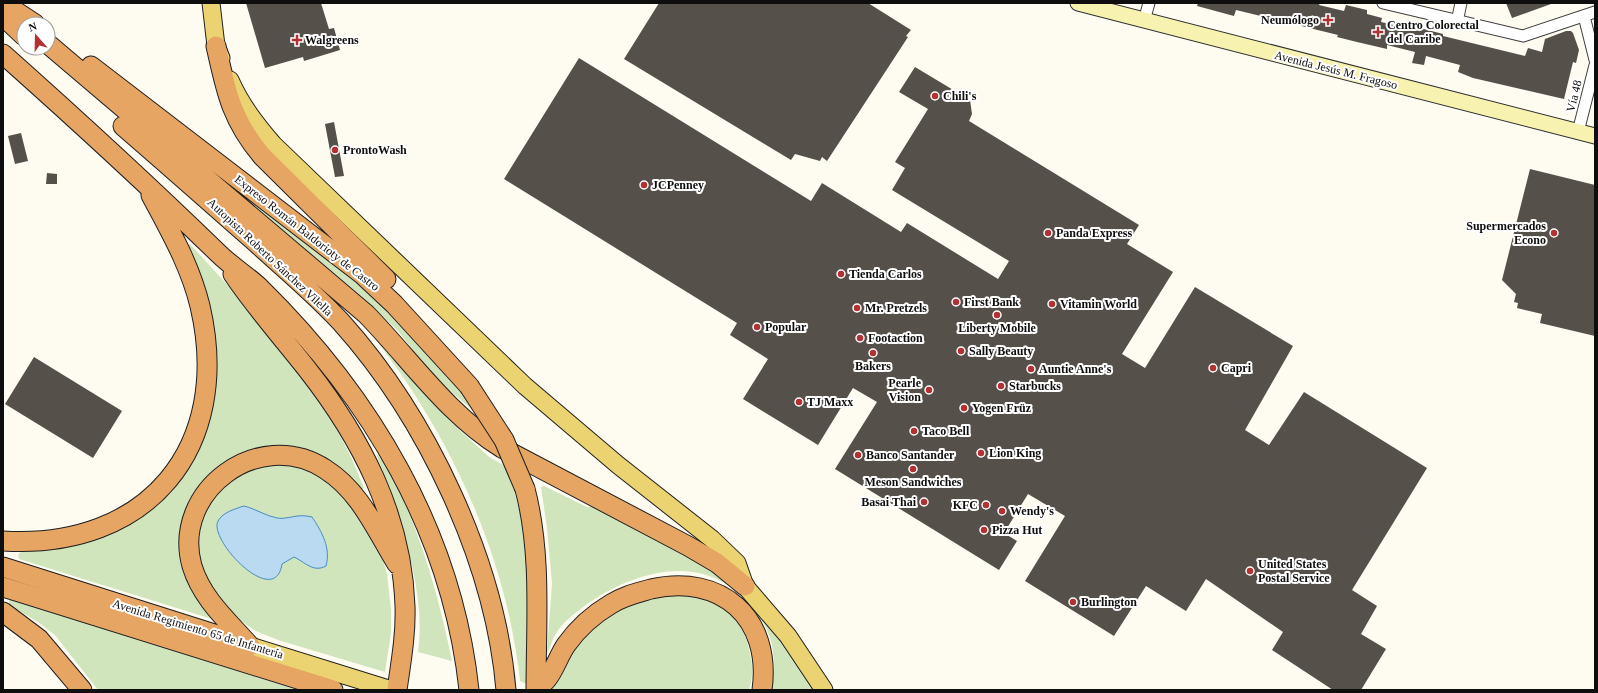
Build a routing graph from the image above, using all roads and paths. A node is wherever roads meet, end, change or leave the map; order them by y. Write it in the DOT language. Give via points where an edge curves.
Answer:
graph roads {
  1 [pos="211,3"];
  2 [pos="1078,3"];
  3 [pos="1149,3"];
  4 [pos="1383,3"];
  5 [pos="1461,3"];
  6 [pos="6,10"];
  7 [pos="1595,12"];
  8 [pos="19,16"];
  9 [pos="1584,16"];
  10 [pos="16,17"];
  11 [pos="1144,21"];
  12 [pos="1457,22"];
  13 [pos="16,24"];
  14 [pos="56,39"];
  15 [pos="216,46"];
  16 [pos="56,51"];
  17 [pos="3,54"];
  18 [pos="45,56"];
  19 [pos="1595,60"];
  20 [pos="1595,65"];
  21 [pos="1578,132"];
  22 [pos="1595,136"];
  23 [pos="142,180"];
  24 [pos="222,257"];
  25 [pos="427,339"];
  26 [pos="3,541"];
  27 [pos="3,567"];
  28 [pos="402,574"];
  29 [pos="745,586"];
  30 [pos="3,587"];
  31 [pos="3,612"];
  32 [pos="250,646"];
  33 [pos="82,690"];
  34 [pos="333,690"];
  35 [pos="392,690"];
  36 [pos="397,690"];
  37 [pos="469,690"];
  38 [pos="506,690"];
  39 [pos="536,690"];
  40 [pos="762,690"];
  41 [pos="824,690"];
  1 -- 15 [label="main road"];
  2 -- 11 [label="street, Avenida Jesús M. Fragoso"];
  3 -- 11 [label="street"];
  4 -- 12 [label="street"];
  5 -- 12 [label="street"];
  6 -- 8 [label="highway"];
  6 -- 10 [label="highway"];
  6 -- 13 [label="highway"];
  7 -- 9 [label="street"];
  9 -- 12 [label="street" via="1523,36"];
  9 -- 19 [label="street"];
  11 -- 21 [label="street, Avenida Jesús M. Fragoso"];
  14 -- 25 [label="highway, Expreso Román Baldorioty de Castro" via="351,265 394,304"];
  15 -- 25 [label="highway" via="226,93 245,134 262,156 404,298"];
  15 -- 29 [label="main road" via="237,96 254,122 286,158 525,386 618,465 712,539 737,563"];
  16 -- 29 [label="highway" via="366,314 448,406 485,438 718,563"];
  17 -- 23 [label="highway"];
  18 -- 38 [label="highway, Autopista Roberto Sánchez Vilella" via="306,287 341,323 376,365 417,426 457,506 486,587"];
  20 -- 21 [label="street, Vía 48"];
  21 -- 22 [label="street, Avenida Jesús M. Fragoso"];
  23 -- 24 [label="highway"];
  23 -- 26 [label="highway" via="186,262 200,307 207,373 205,396 192,441 184,459 171,477 143,505 123,518 83,534 28,542"];
  24 -- 28 [label="highway" via="249,298 330,400 374,473 396,538"];
  24 -- 37 [label="highway" via="258,287 322,356 356,399 385,442 407,482 436,551 455,611"];
  25 -- 39 [label="highway, Expreso Román Baldorioty de Castro, bridge" via="469,386 504,440 524,489 532,525 537,576"];
  27 -- 32 [label="highway, Avenida Regimiento 65 de Infantería"];
  28 -- 32 [label="highway" via="376,526 352,492 326,469 312,461 280,455 246,461 216,481 203,497 194,514 189,532 189,547 198,584 208,600"];
  28 -- 36 [label="highway" via="405,606"];
  29 -- 41 [label="main road" via="784,631"];
  30 -- 34 [label="highway, Avenida Regimiento 65 de Infantería"];
  31 -- 33 [label="highway" via="39,639"];
  32 -- 35 [label="main road, Avenida Regimiento 65 de Infantería"];
  39 -- 40 [label="highway" via="547,679 567,644 596,614 612,603 634,594 676,585 696,586 726,598 740,609 752,624 762,649"];
}
